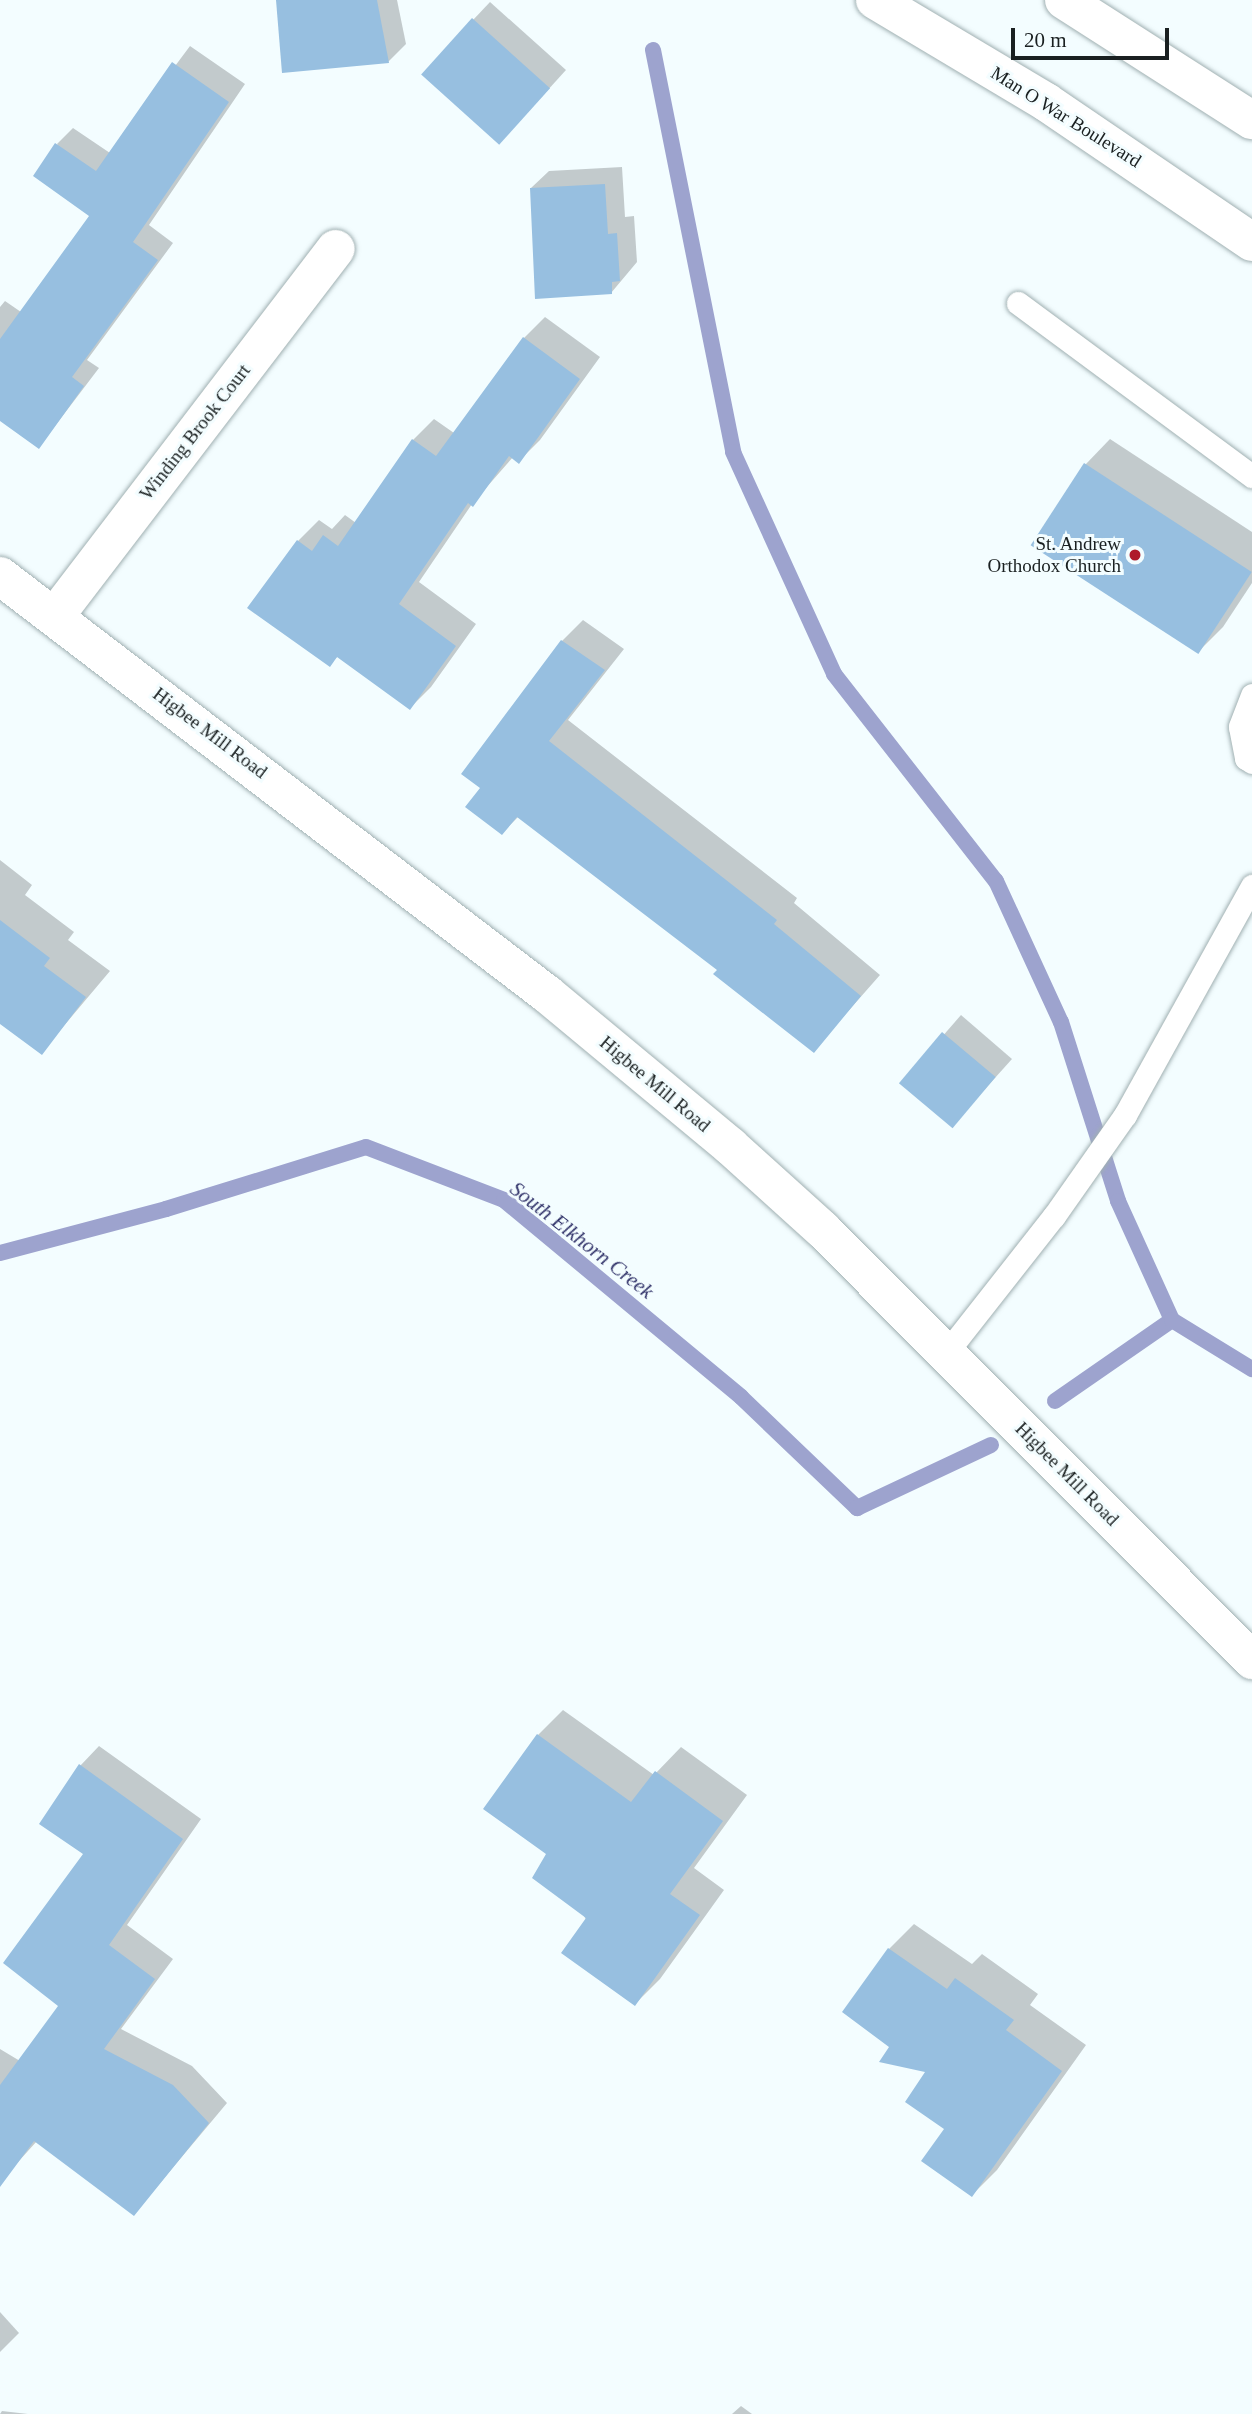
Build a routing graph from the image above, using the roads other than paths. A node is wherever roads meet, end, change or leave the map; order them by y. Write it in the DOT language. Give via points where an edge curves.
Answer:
graph roads {
  1 [pos="875,0"];
  2 [pos="1064,0"];
  3 [pos="1252,120"];
  4 [pos="1252,242"];
  5 [pos="337,249"];
  6 [pos="1018,303"];
  7 [pos="1252,476"];
  8 [pos="0,576"];
  9 [pos="55,616"];
  10 [pos="1252,695"];
  11 [pos="1252,762"];
  12 [pos="1252,886"];
  13 [pos="946,1353"];
  14 [pos="1252,1660"];
  1 -- 4 [label="street, Man O War Boulevard" via="1045,102"];
  2 -- 3 [label="street"];
  5 -- 9 [label="street, Winding Brook Court"];
  6 -- 7 [label="lane"];
  8 -- 9 [label="street, Higbee Mill Road"];
  9 -- 13 [label="street, Higbee Mill Road" via="547,994 822,1229"];
  10 -- 11 [label="lane" via="1240,727"];
  12 -- 13 [label="lane" via="1125,1115 1054,1216"];
  13 -- 14 [label="street, Higbee Mill Road"];
}
